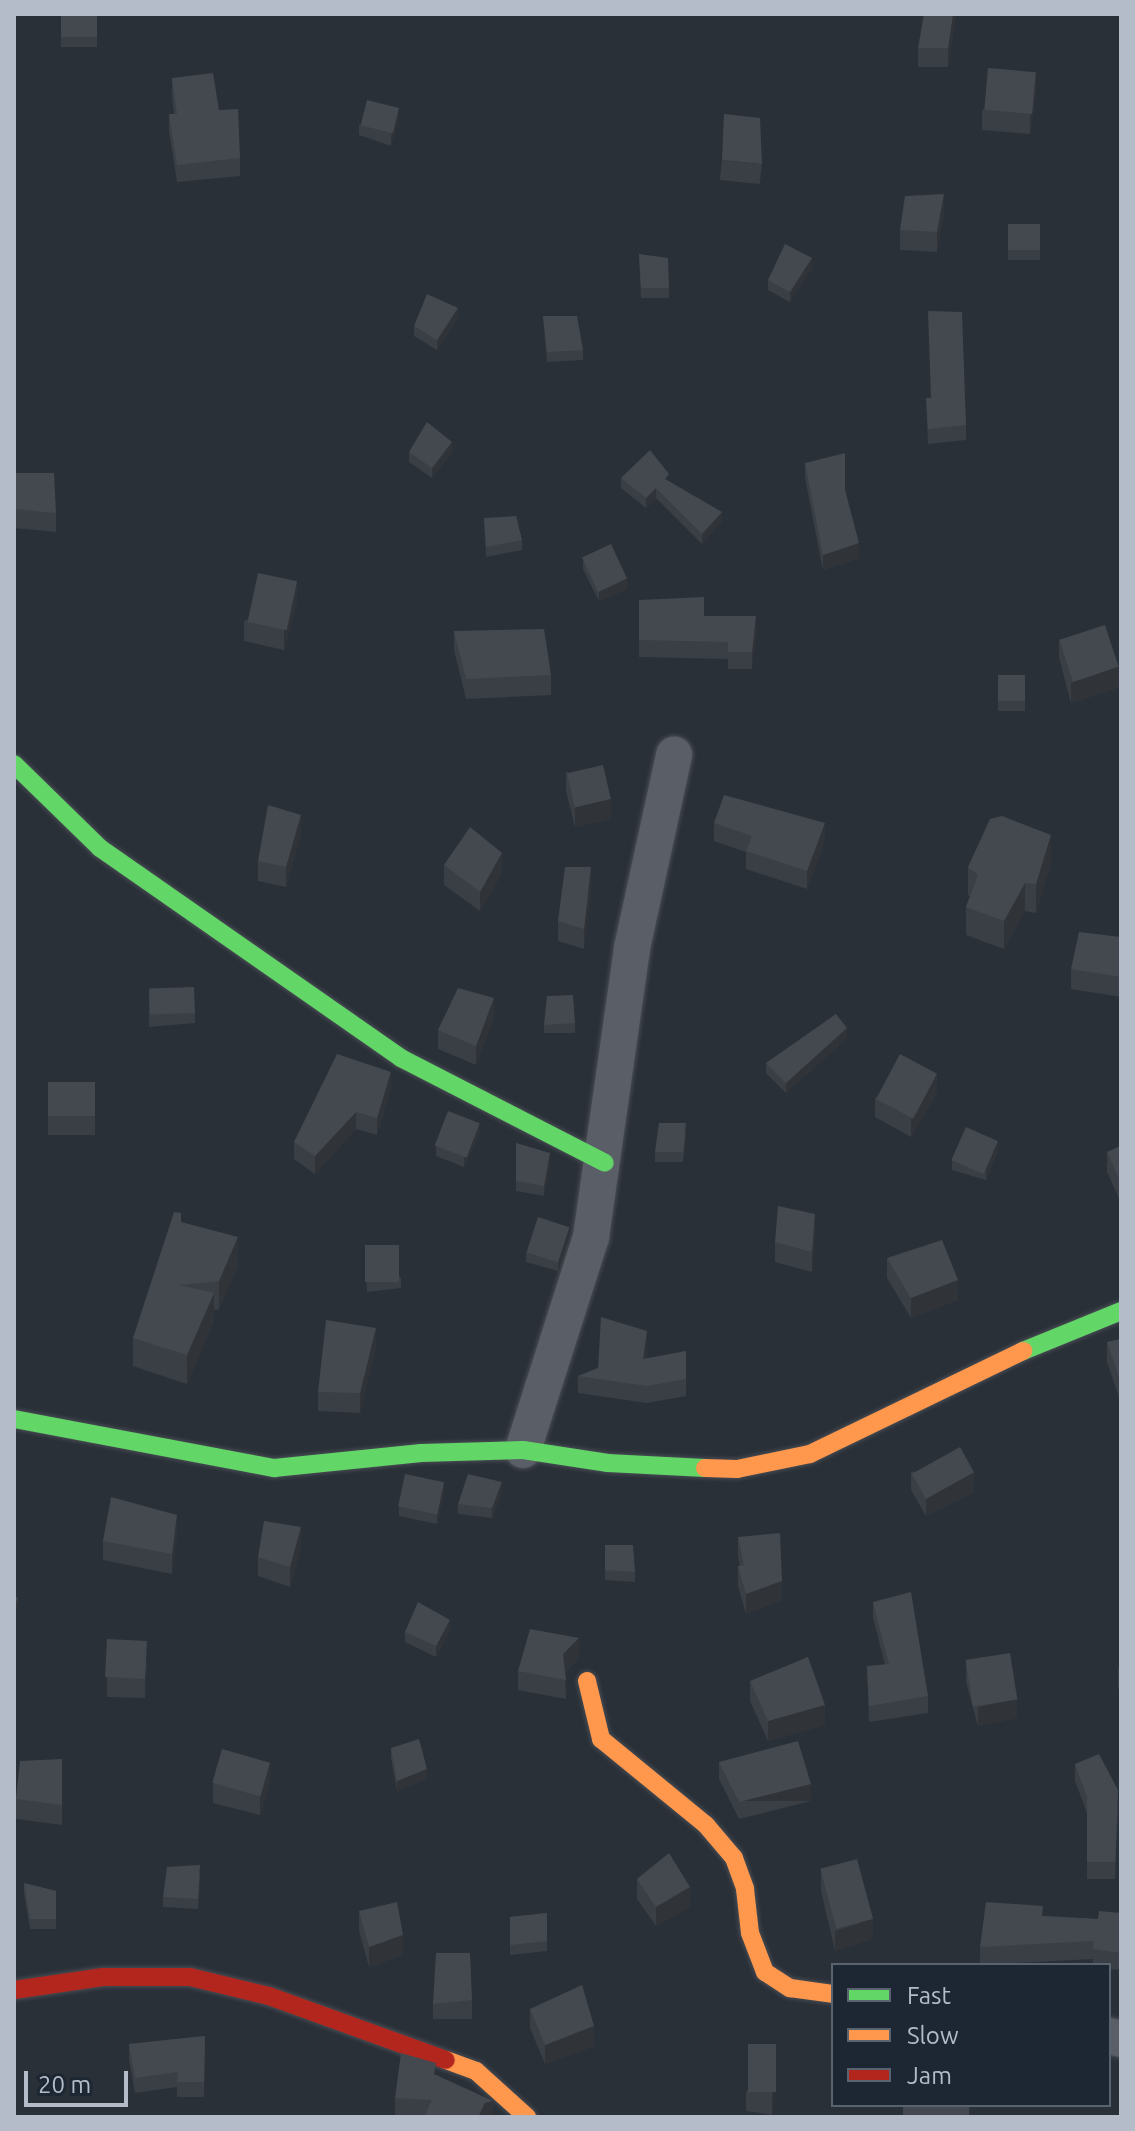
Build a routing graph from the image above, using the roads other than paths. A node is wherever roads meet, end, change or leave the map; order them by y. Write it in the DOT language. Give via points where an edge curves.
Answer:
graph roads {
  1 [pos="674,755"];
  2 [pos="14,764"];
  3 [pos="605,1163"];
  4 [pos="1121,1311"];
  5 [pos="14,1419"];
  6 [pos="523,1450"];
  7 [pos="587,1681"];
  8 [pos="14,1990"];
  9 [pos="831,1994"];
  10 [pos="527,2117"];
  1 -- 3 [label="street" via="632,948"];
  2 -- 3 [label="street" via="100,848 401,1058"];
  3 -- 6 [label="street" via="591,1237"];
  4 -- 6 [label="street" via="1060,1333 810,1454 737,1469 608,1463"];
  5 -- 6 [label="street" via="274,1468 421,1453"];
  7 -- 9 [label="street" via="601,1739 706,1825 734,1858 745,1889 750,1933 765,1972 790,1988"];
  8 -- 10 [label="street" via="103,1977 190,1977 269,1996 476,2071"];
}
